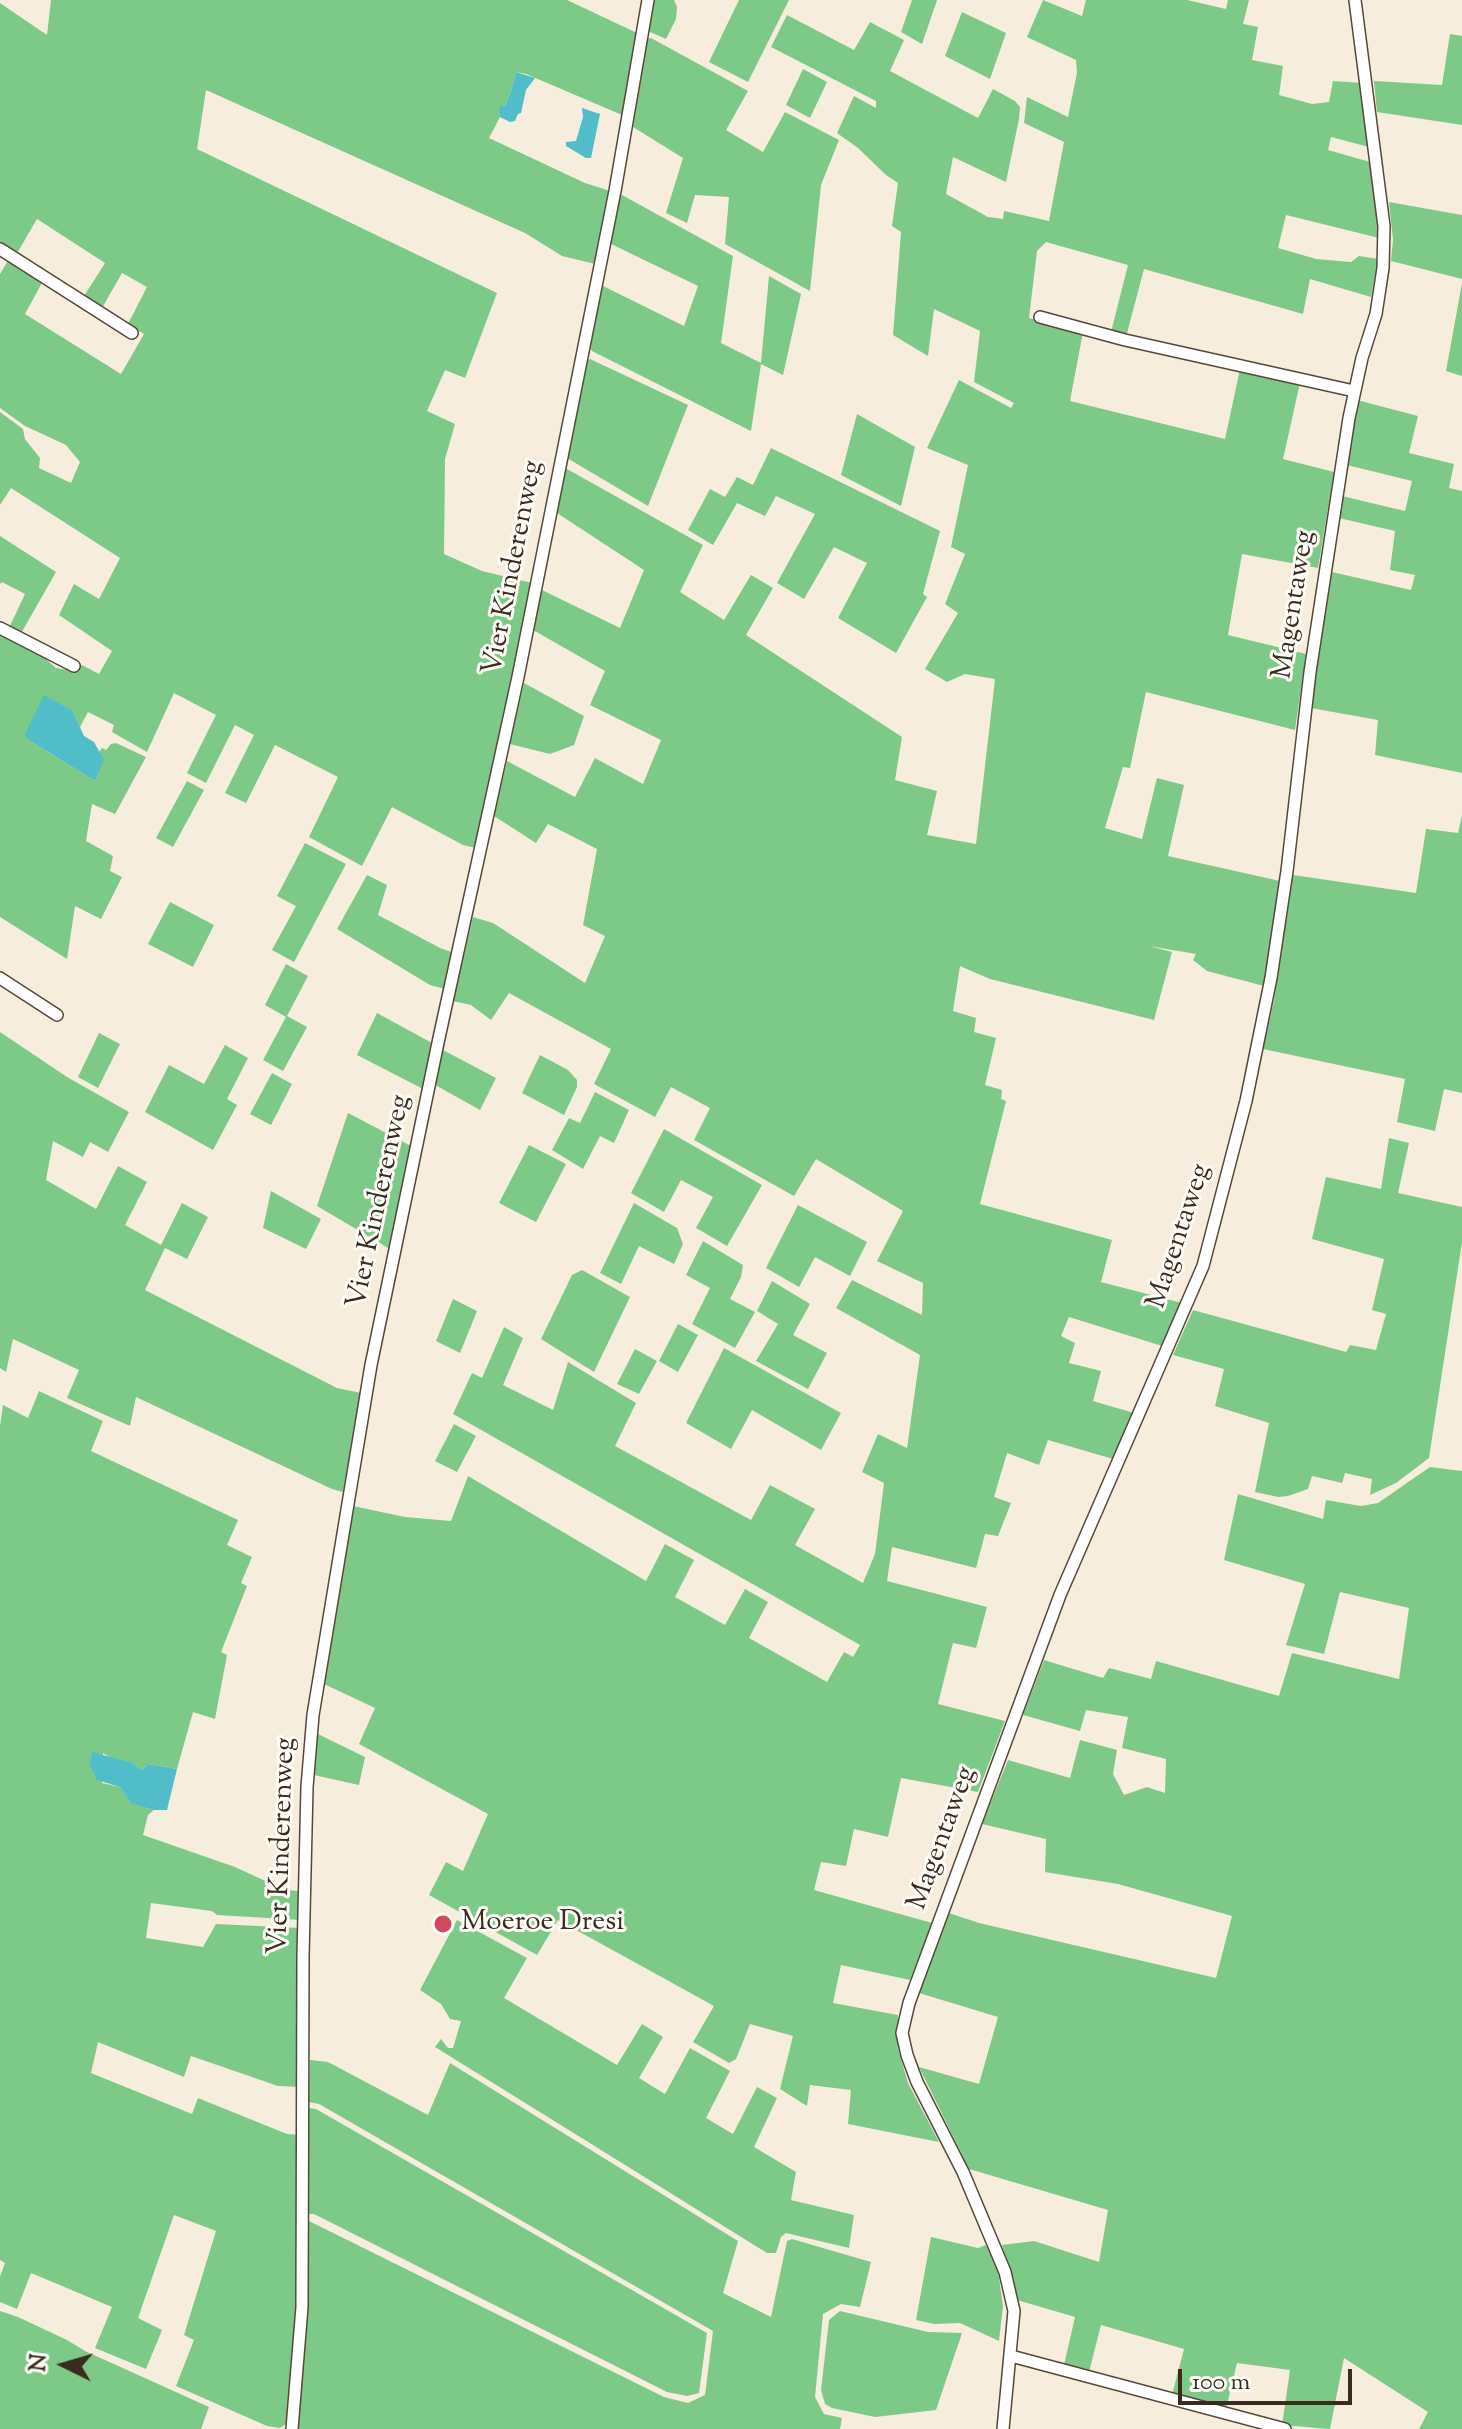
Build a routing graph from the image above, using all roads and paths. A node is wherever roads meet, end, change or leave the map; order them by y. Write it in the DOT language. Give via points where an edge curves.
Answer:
graph roads {
  1 [pos="648,0"];
  2 [pos="1355,0"];
  3 [pos="0,249"];
  4 [pos="1040,317"];
  5 [pos="132,333"];
  6 [pos="1354,391"];
  7 [pos="0,628"];
  8 [pos="74,666"];
  9 [pos="0,978"];
  10 [pos="57,1015"];
  11 [pos="1011,2356"];
  12 [pos="292,2429"];
  13 [pos="1003,2429"];
  14 [pos="1285,2429"];
  1 -- 12 [label="street, Vier Kinderenweg" via="518,677 371,1365 313,1715 303,1956 302,2307"];
  2 -- 6 [label="street, Magentaweg" via="1384,241 1376,314"];
  3 -- 5 [label="street"];
  4 -- 6 [label="street"];
  6 -- 11 [label="street, Magentaweg" via="1312,658 1271,978 1217,1216 1186,1309 1060,1595 902,2033 907,2055 1005,2272 1014,2311"];
  7 -- 8 [label="street"];
  9 -- 10 [label="street"];
  11 -- 13 [label="street, Magentaweg"];
  11 -- 14 [label="street"];
}
